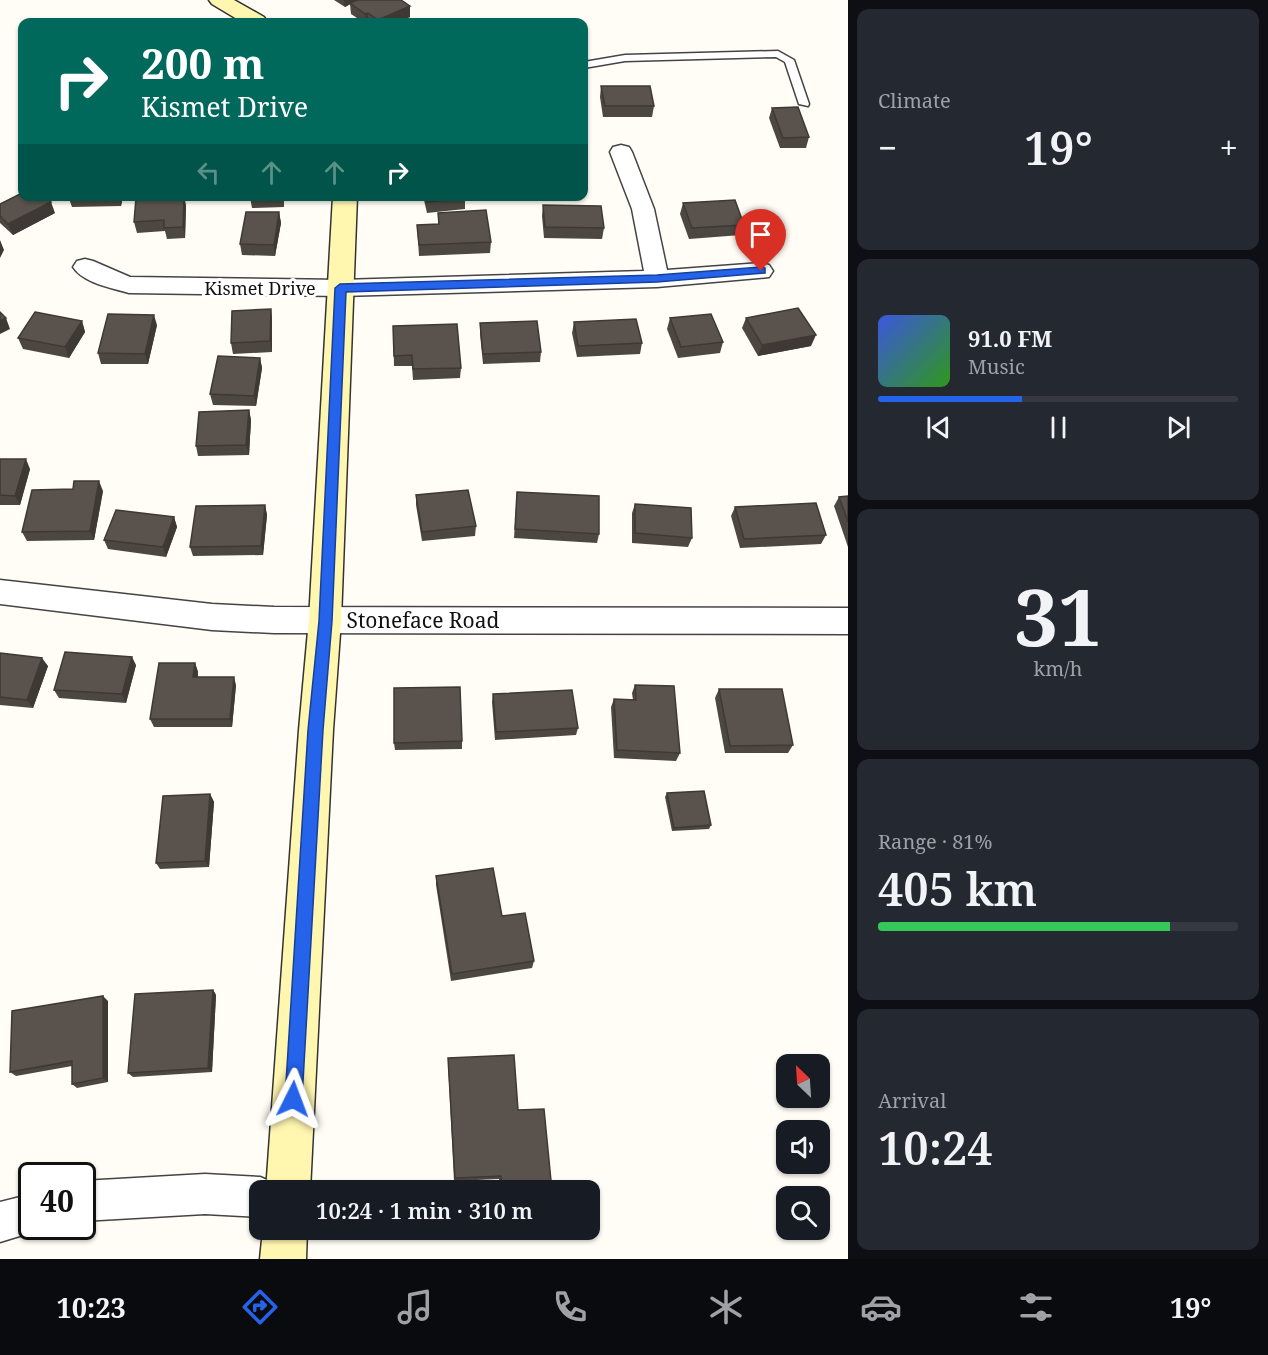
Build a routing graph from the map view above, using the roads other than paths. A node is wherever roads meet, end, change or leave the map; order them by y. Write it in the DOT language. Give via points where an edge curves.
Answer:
graph roads {
  1 [pos="219,0"];
  2 [pos="249,18"];
  3 [pos="588,64"];
  4 [pos="804,104"];
  5 [pos="621,152"];
  6 [pos="345,201"];
  7 [pos="86,267"];
  8 [pos="761,271"];
  9 [pos="657,279"];
  10 [pos="340,288"];
  11 [pos="0,592"];
  12 [pos="325,621"];
  13 [pos="848,621"];
  14 [pos="289,1180"];
  15 [pos="249,1196"];
  16 [pos="96,1200"];
  17 [pos="18,1218"];
  18 [pos="0,1222"];
  19 [pos="284,1240"];
  20 [pos="283,1259"];
  1 -- 2 [label="street"];
  3 -- 4 [label="lane" via="625,58 778,54 789,60"];
  5 -- 9 [label="street" via="643,208"];
  6 -- 10 [label="street"];
  7 -- 10 [label="street, Kismet Drive" via="129,285"];
  8 -- 9 [label="street, Kismet Drive"];
  9 -- 10 [label="street, Kismet Drive"];
  10 -- 12 [label="street"];
  11 -- 12 [label="street, Stoneface Road" via="213,617"];
  12 -- 13 [label="street, Stoneface Road"];
  12 -- 14 [label="street"];
  15 -- 16 [label="street" via="205,1194"];
  17 -- 18 [label="street"];
  19 -- 20 [label="street"];
}
